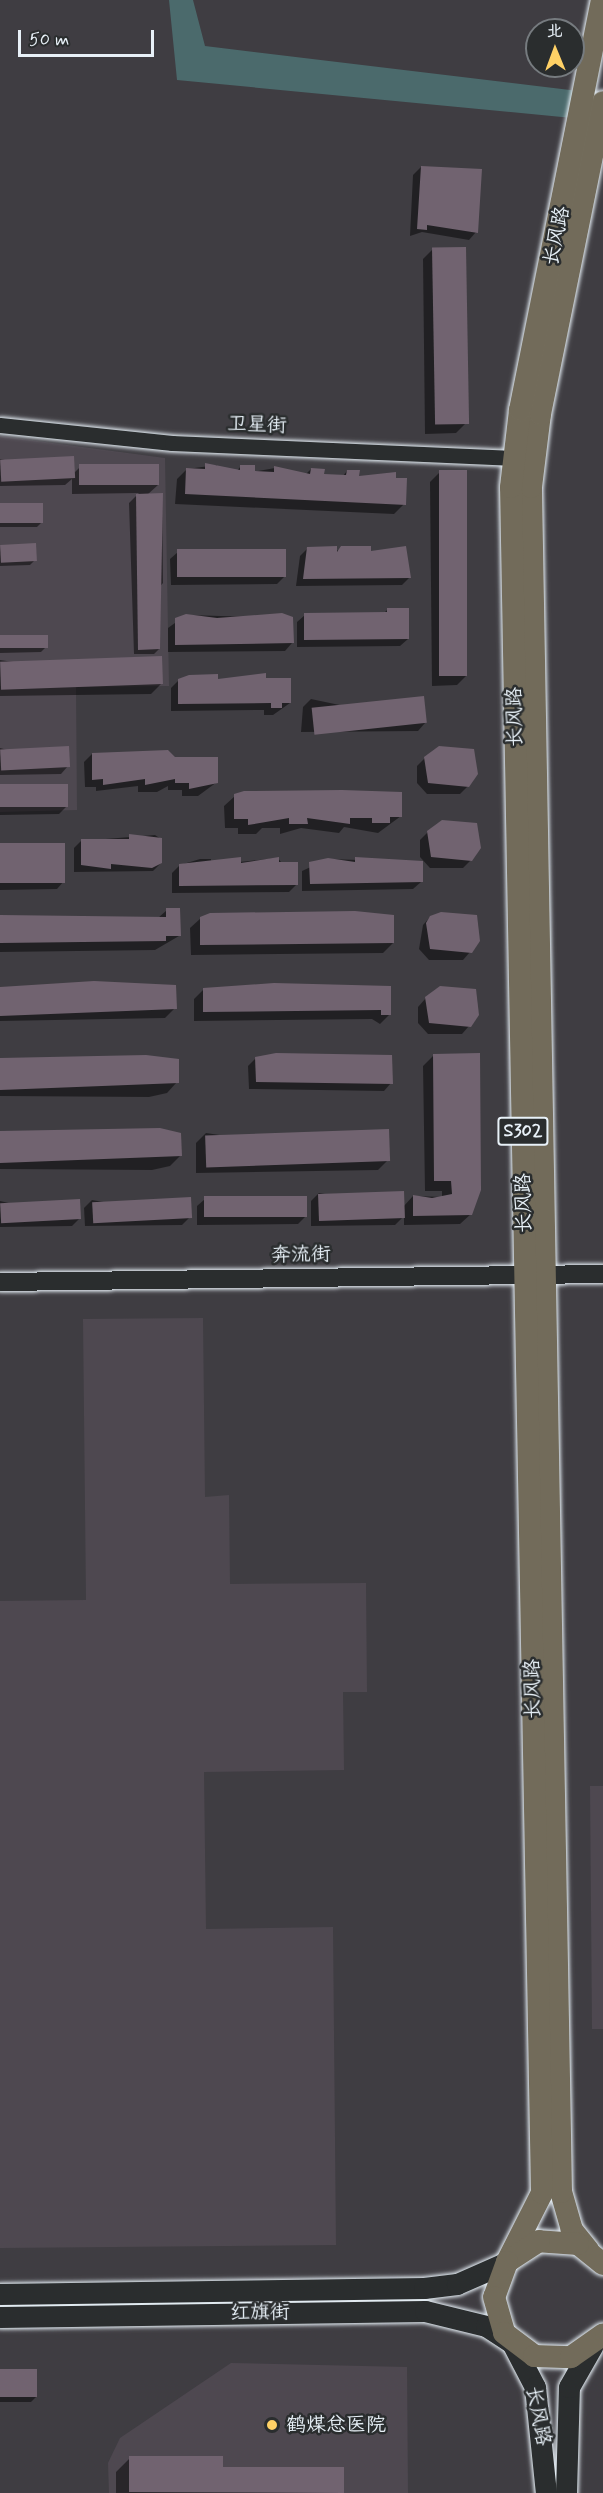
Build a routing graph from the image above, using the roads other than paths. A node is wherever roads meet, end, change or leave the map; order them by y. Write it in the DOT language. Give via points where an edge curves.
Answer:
graph roads {
  1 [pos="602,0"];
  2 [pos="603,102"];
  3 [pos="0,424"];
  4 [pos="513,458"];
  5 [pos="535,1274"];
  6 [pos="603,1274"];
  7 [pos="0,1282"];
  8 [pos="598,2258"];
  9 [pos="507,2262"];
  10 [pos="0,2294"];
  11 [pos="0,2317"];
  12 [pos="600,2339"];
  13 [pos="513,2343"];
  14 [pos="546,2493"];
  15 [pos="566,2493"];
  1 -- 4 [label="main road, 长风路 / S302"];
  2 -- 5 [label="main road, 长风路 / S302" via="540,414 531,487"];
  3 -- 4 [label="street, 卫星街" via="172,443"];
  4 -- 5 [label="main road, 长风路 / S302"];
  5 -- 6 [label="street, 奔流街"];
  5 -- 7 [label="street, 奔流街"];
  5 -- 8 [label="main road, 长风路 / S302" via="561,2192 572,2230"];
  5 -- 9 [label="main road, 长风路 / S302" via="542,2193"];
  8 -- 9 [label="main road" via="552,2239 527,2246"];
  9 -- 10 [label="main road, 红旗街" via="458,2284 424,2288"];
  9 -- 13 [label="main road, 长风路" via="496,2285 495,2310"];
  11 -- 13 [label="main road, 红旗街" via="425,2311 486,2326"];
  12 -- 13 [label="main road" via="571,2357 546,2359"];
  12 -- 15 [label="main road, 长风路" via="569,2387"];
  13 -- 14 [label="main road, 长风路" via="538,2399"];
}
